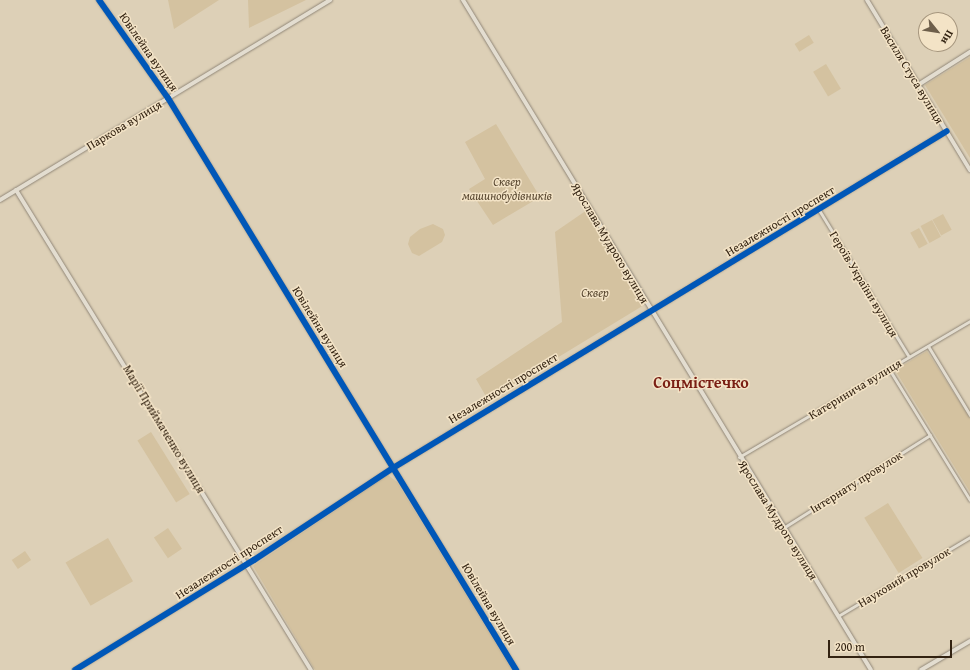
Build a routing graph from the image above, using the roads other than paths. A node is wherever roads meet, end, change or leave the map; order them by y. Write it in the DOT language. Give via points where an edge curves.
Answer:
graph roads {
  1 [pos="99,0"];
  2 [pos="330,0"];
  3 [pos="463,0"];
  4 [pos="867,0"];
  5 [pos="970,52"];
  6 [pos="918,85"];
  7 [pos="168,98"];
  8 [pos="947,131"];
  9 [pos="970,170"];
  10 [pos="16,190"];
  11 [pos="0,200"];
  12 [pos="819,210"];
  13 [pos="651,311"];
  14 [pos="970,321"];
  15 [pos="928,346"];
  16 [pos="909,357"];
  17 [pos="889,369"];
  18 [pos="970,414"];
  19 [pos="930,435"];
  20 [pos="739,457"];
  21 [pos="393,468"];
  22 [pos="970,500"];
  23 [pos="783,528"];
  24 [pos="970,537"];
  25 [pos="246,564"];
  26 [pos="838,616"];
  27 [pos="970,641"];
  28 [pos="75,670"];
  29 [pos="311,670"];
  30 [pos="516,670"];
  31 [pos="870,670"];
  32 [pos="921,670"];
  1 -- 7 [label="street, Ювілейна вулиця"];
  2 -- 7 [label="street, Паркова вулиця"];
  3 -- 13 [label="street, Ярослава Мудрого вулиця"];
  4 -- 6 [label="street, Василя Стуса вулиця"];
  5 -- 6 [label="street"];
  6 -- 8 [label="street, Василя Стуса вулиця"];
  7 -- 10 [label="street, Паркова вулиця"];
  7 -- 21 [label="street, Ювілейна вулиця"];
  8 -- 9 [label="street, Василя Стуса вулиця"];
  8 -- 12 [label="street, Незалежності проспект"];
  10 -- 11 [label="street, Паркова вулиця"];
  10 -- 25 [label="street, Марії Приймаченко вулиця"];
  12 -- 13 [label="street, Незалежності проспект"];
  12 -- 16 [label="street, Героїв України вулиця"];
  13 -- 20 [label="street, Ярослава Мудрого вулиця"];
  13 -- 21 [label="street, Незалежності проспект"];
  14 -- 15 [label="street, Катеринича вулиця"];
  15 -- 16 [label="street, Катеринича вулиця"];
  15 -- 18 [label="street"];
  16 -- 17 [label="street, Катеринича вулиця"];
  17 -- 19 [label="street"];
  17 -- 20 [label="street, Катеринича вулиця"];
  19 -- 22 [label="street"];
  19 -- 23 [label="street, Інтернату провулок"];
  20 -- 23 [label="street, Ярослава Мудрого вулиця"];
  21 -- 25 [label="street, Незалежності проспект"];
  21 -- 30 [label="street, Ювілейна вулиця"];
  23 -- 26 [label="street, Ярослава Мудрого вулиця"];
  24 -- 26 [label="street, Науковий провулок"];
  25 -- 28 [label="street, Незалежності проспект"];
  25 -- 29 [label="street, Марії Приймаченко вулиця"];
  26 -- 31 [label="street, Ярослава Мудрого вулиця"];
  27 -- 32 [label="street"];
}
